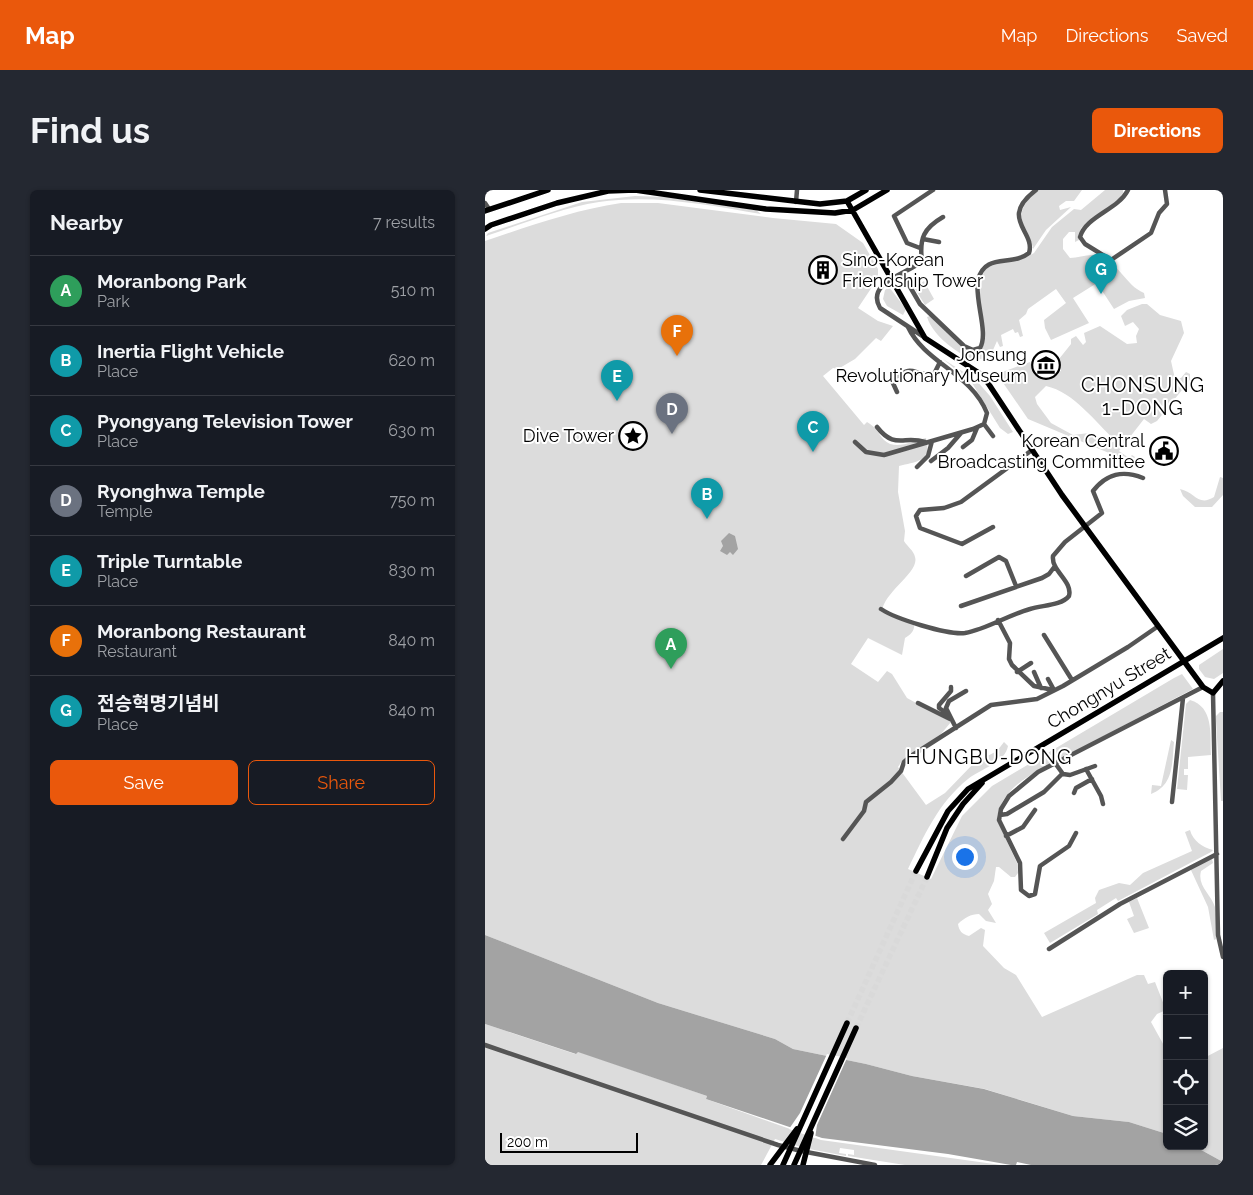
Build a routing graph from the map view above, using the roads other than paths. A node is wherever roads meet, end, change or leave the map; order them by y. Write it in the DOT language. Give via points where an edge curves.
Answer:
graph roads {
  1 [pos="548,190"];
  2 [pos="700,190"];
  3 [pos="797,190"];
  4 [pos="866,190"];
  5 [pos="887,190"];
  6 [pos="933,190"];
  7 [pos="1036,190"];
  8 [pos="1128,190"];
  9 [pos="1165,190"];
  10 [pos="847,201"];
  11 [pos="796,202"];
  12 [pos="485,203"];
  13 [pos="486,210"];
  14 [pos="853,210"];
  15 [pos="943,216"];
  16 [pos="487,226"];
  17 [pos="923,239"];
  18 [pos="939,242"];
  19 [pos="919,248"];
  20 [pos="902,273"];
  21 [pos="892,279"];
  22 [pos="908,328"];
  23 [pos="925,338"];
  24 [pos="940,362"];
  25 [pos="897,392"];
  26 [pos="984,424"];
  27 [pos="877,427"];
  28 [pos="977,428"];
  29 [pos="962,432"];
  30 [pos="993,436"];
  31 [pos="932,441"];
  32 [pos="855,442"];
  33 [pos="926,442"];
  34 [pos="963,447"];
  35 [pos="1032,450"];
  36 [pos="931,461"];
  37 [pos="917,467"];
  38 [pos="1143,478"];
  39 [pos="1085,527"];
  40 [pos="993,528"];
  41 [pos="1055,566"];
  42 [pos="966,576"];
  43 [pos="1016,586"];
  44 [pos="961,606"];
  45 [pos="881,609"];
  46 [pos="998,620"];
  47 [pos="1157,626"];
  48 [pos="1044,636"];
  49 [pos="1223,638"];
  50 [pos="1183,662"];
  51 [pos="1031,663"];
  52 [pos="1017,672"];
  53 [pos="1034,672"];
  54 [pos="1047,678"];
  55 [pos="1072,680"];
  56 [pos="1223,681"];
  57 [pos="951,687"];
  58 [pos="1203,687"];
  59 [pos="1041,688"];
  60 [pos="1054,690"];
  61 [pos="966,691"];
  62 [pos="1213,694"];
  63 [pos="1183,698"];
  64 [pos="918,703"];
  65 [pos="947,714"];
  66 [pos="951,720"];
  67 [pos="956,728"];
  68 [pos="1055,763"];
  69 [pos="1095,766"];
  70 [pos="1086,769"];
  71 [pos="1062,774"];
  72 [pos="1092,779"];
  73 [pos="985,780"];
  74 [pos="1074,793"];
  75 [pos="1172,802"];
  76 [pos="1103,804"];
  77 [pos="1035,810"];
  78 [pos="1000,815"];
  79 [pos="1076,833"];
  80 [pos="1006,836"];
  81 [pos="843,839"];
  82 [pos="1217,854"];
  83 [pos="915,871"];
  84 [pos="927,877"];
  85 [pos="1049,949"];
  86 [pos="1223,957"];
  87 [pos="847,1023"];
  88 [pos="856,1028"];
  89 [pos="485,1045"];
  90 [pos="807,1112"];
  91 [pos="816,1116"];
  92 [pos="770,1165"];
  93 [pos="783,1165"];
  94 [pos="794,1165"];
  95 [pos="803,1165"];
  96 [pos="875,1165"];
  1 -- 13 [label="main road"];
  2 -- 11 [label="main road"];
  3 -- 11 [label="street"];
  4 -- 10 [label="main road"];
  5 -- 14 [label="main road"];
  6 -- 19 [label="street" via="894,216 907,243"];
  7 -- 20 [label="street" via="1023,203 1020,213 1019,223 1029,242 1029,253 986,265 979,277 980,348 973,350 964,346 919,304"];
  8 -- 9 [label="street" via="1117,204 1087,226 1080,237 1085,244 1111,260 1151,233 1159,213 1167,204"];
  10 -- 11 [label="main road"];
  10 -- 14 [label="main road"];
  12 -- 13 [label="street"];
  14 -- 16 [label="main road" via="798,212 635,190 587,194"];
  14 -- 21 [label="main road"];
  15 -- 17 [label="street" via="927,228"];
  17 -- 18 [label="street"];
  17 -- 19 [label="street"];
  19 -- 20 [label="street" via="922,261"];
  20 -- 21 [label="street"];
  21 -- 22 [label="street" via="880,288 876,301 880,308"];
  21 -- 23 [label="main road"];
  22 -- 23 [label="street"];
  22 -- 24 [label="street" via="915,341"];
  23 -- 35 [label="main road" via="982,375"];
  24 -- 25 [label="street" via="935,374 903,371 893,381"];
  24 -- 26 [label="street" via="978,397 987,413"];
  26 -- 28 [label="street"];
  26 -- 30 [label="street"];
  27 -- 33 [label="street" via="897,442"];
  28 -- 29 [label="street"];
  28 -- 34 [label="street" via="972,440"];
  29 -- 31 [label="street"];
  29 -- 36 [label="street"];
  31 -- 33 [label="street"];
  31 -- 37 [label="street" via="928,456"];
  32 -- 33 [label="street" via="866,452 884,455"];
  35 -- 39 [label="main road"];
  35 -- 40 [label="street" via="961,502 944,508 920,510 916,516 920,528 958,544 966,544"];
  38 -- 39 [label="street" via="1124,472 1095,488 1093,495 1102,513"];
  39 -- 41 [label="street" via="1053,556"];
  39 -- 47 [label="main road"];
  41 -- 43 [label="street" via="1049,574"];
  41 -- 46 [label="street" via="1069,589 1066,600"];
  42 -- 43 [label="street" via="999,557 1006,561"];
  43 -- 44 [label="street"];
  45 -- 46 [label="street" via="914,623 962,633"];
  46 -- 52 [label="street" via="1009,643 1009,659"];
  47 -- 50 [label="main road"];
  47 -- 55 [label="street" via="1128,648"];
  48 -- 55 [label="street"];
  49 -- 50 [label="main road, Chongnyu Street"];
  50 -- 58 [label="main road"];
  50 -- 73 [label="main road, Chongnyu Street"];
  51 -- 52 [label="street"];
  52 -- 59 [label="street"];
  53 -- 59 [label="street"];
  54 -- 60 [label="street"];
  55 -- 60 [label="street"];
  56 -- 62 [label="main road"];
  57 -- 65 [label="street" via="939,705"];
  58 -- 62 [label="main road"];
  58 -- 63 [label="street"];
  59 -- 60 [label="street"];
  60 -- 67 [label="street" via="1037,699 991,705"];
  61 -- 65 [label="street" via="949,701"];
  62 -- 82 [label="street"];
  63 -- 68 [label="street"];
  63 -- 75 [label="street"];
  64 -- 66 [label="street"];
  65 -- 66 [label="street"];
  66 -- 67 [label="street"];
  67 -- 81 [label="street" via="904,762 891,782 866,802 864,811"];
  68 -- 71 [label="street"];
  68 -- 78 [label="street" via="1018,787 1004,802"];
  69 -- 70 [label="street"];
  70 -- 71 [label="street" via="1070,775"];
  70 -- 72 [label="street"];
  71 -- 78 [label="street" via="1044,792"];
  72 -- 74 [label="street" via="1076,788"];
  72 -- 76 [label="street"];
  73 -- 83 [label="main road, Chongnyu Street" via="968,789 957,800"];
  73 -- 84 [label="main road, Chongnyu Street" via="955,814"];
  77 -- 80 [label="street" via="1023,827"];
  78 -- 80 [label="street"];
  79 -- 80 [label="street" via="1069,846 1040,866 1036,892 1029,896 1021,890 1020,863"];
  82 -- 85 [label="street" via="1119,904"];
  82 -- 86 [label="street" via="1218,935"];
  87 -- 90 [label="main road"];
  88 -- 91 [label="main road"];
  89 -- 96 [label="street" via="778,1145"];
  90 -- 92 [label="main road"];
  90 -- 93 [label="main road"];
  91 -- 94 [label="main road"];
  91 -- 95 [label="main road"];
}
